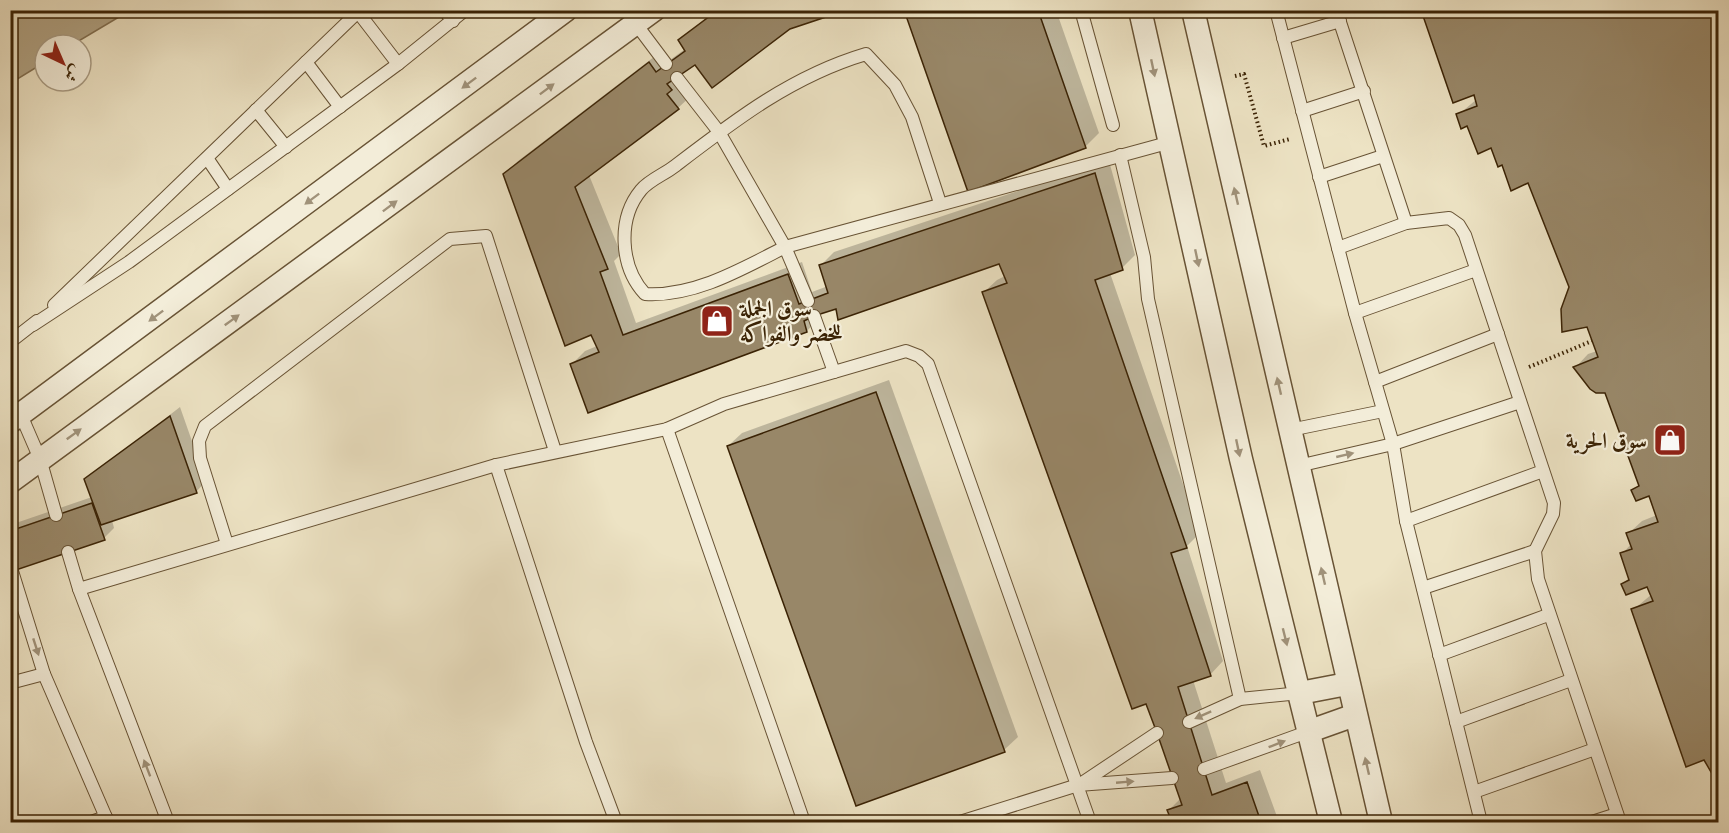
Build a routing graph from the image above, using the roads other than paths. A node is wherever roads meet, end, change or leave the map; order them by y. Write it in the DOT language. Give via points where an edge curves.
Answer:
graph roads {
  1 [pos="444,10"];
  2 [pos="465,10"];
  3 [pos="566,10"];
  4 [pos="654,10"];
  5 [pos="1081,10"];
  6 [pos="1140,10"];
  7 [pos="1193,10"];
  8 [pos="1276,10"];
  9 [pos="359,11"];
  10 [pos="1338,16"];
  11 [pos="453,21"];
  12 [pos="636,24"];
  13 [pos="1283,38"];
  14 [pos="306,62"];
  15 [pos="398,64"];
  16 [pos="666,64"];
  17 [pos="677,78"];
  18 [pos="1364,91"];
  19 [pos="340,107"];
  20 [pos="256,110"];
  21 [pos="1302,111"];
  22 [pos="1113,125"];
  23 [pos="719,132"];
  24 [pos="1171,142"];
  25 [pos="286,147"];
  26 [pos="1120,155"];
  27 [pos="1383,156"];
  28 [pos="207,158"];
  29 [pos="1319,177"];
  30 [pos="228,189"];
  31 [pos="940,203"];
  32 [pos="1406,223"];
  33 [pos="785,248"];
  34 [pos="1338,248"];
  35 [pos="1476,270"];
  36 [pos="808,301"];
  37 [pos="1355,313"];
  38 [pos="814,316"];
  39 [pos="33,325"];
  40 [pos="1498,334"];
  41 [pos="10,342"];
  42 [pos="834,372"];
  43 [pos="1375,382"];
  44 [pos="1520,402"];
  45 [pos="1383,411"];
  46 [pos="13,420"];
  47 [pos="667,429"];
  48 [pos="1290,430"];
  49 [pos="1393,444"];
  50 [pos="555,451"];
  51 [pos="40,459"];
  52 [pos="496,465"];
  53 [pos="1298,466"];
  54 [pos="1543,471"];
  55 [pos="10,482"];
  56 [pos="57,515"];
  57 [pos="1406,521"];
  58 [pos="228,544"];
  59 [pos="1535,551"];
  60 [pos="68,552"];
  61 [pos="12,571"];
  62 [pos="1423,588"];
  63 [pos="79,589"];
  64 [pos="1548,615"];
  65 [pos="1439,655"];
  66 [pos="44,674"];
  67 [pos="1571,680"];
  68 [pos="10,683"];
  69 [pos="1347,684"];
  70 [pos="1300,693"];
  71 [pos="1240,699"];
  72 [pos="1355,715"];
  73 [pos="1189,722"];
  74 [pos="1456,722"];
  75 [pos="1310,731"];
  76 [pos="1157,734"];
  77 [pos="1595,749"];
  78 [pos="1204,769"];
  79 [pos="1172,778"];
  80 [pos="1078,786"];
  81 [pos="1474,792"];
  82 [pos="1618,818"];
  83 [pos="107,820"];
  84 [pos="91,822"];
  85 [pos="168,822"];
  86 [pos="616,822"];
  87 [pos="804,822"];
  88 [pos="960,822"];
  89 [pos="1090,822"];
  90 [pos="1331,822"];
  91 [pos="1381,822"];
  92 [pos="1481,822"];
  93 [pos="1592,822"];
  1 -- 11 [label="lane"];
  2 -- 11 [label="lane"];
  3 -- 46 [label="street, one-way"];
  4 -- 12 [label="street"];
  5 -- 22 [label="lane"];
  6 -- 24 [label="street, one-way"];
  48 -- 7 [label="street, one-way"];
  8 -- 13 [label="lane"];
  9 -- 14 [label="lane"];
  9 -- 15 [label="lane"];
  10 -- 13 [label="lane"];
  10 -- 18 [label="lane"];
  11 -- 15 [label="lane"];
  12 -- 16 [label="lane"];
  51 -- 12 [label="street, one-way"];
  13 -- 21 [label="lane"];
  14 -- 19 [label="lane"];
  14 -- 20 [label="lane"];
  15 -- 19 [label="lane"];
  17 -- 23 [label="lane"];
  18 -- 21 [label="lane"];
  18 -- 27 [label="lane"];
  19 -- 25 [label="lane"];
  20 -- 25 [label="lane"];
  20 -- 28 [label="lane"];
  21 -- 29 [label="lane"];
  23 -- 31 [label="lane" via="779,91 838,62 866,54 895,86 912,117"];
  23 -- 33 [label="lane"];
  23 -- 33 [label="lane" via="642,189 626,219 627,263 634,282 645,294 668,296 733,274"];
  24 -- 26 [label="lane"];
  24 -- 70 [label="street, one-way" via="1240,459"];
  25 -- 30 [label="lane"];
  26 -- 31 [label="lane"];
  26 -- 71 [label="lane" via="1144,257 1148,299"];
  27 -- 29 [label="lane"];
  27 -- 32 [label="lane"];
  28 -- 30 [label="lane"];
  28 -- 39 [label="lane"];
  29 -- 34 [label="lane"];
  30 -- 39 [label="lane" via="129,262"];
  31 -- 33 [label="lane"];
  32 -- 34 [label="lane"];
  32 -- 35 [label="lane" via="1449,218 1454,221 1465,235"];
  33 -- 36 [label="lane"];
  34 -- 37 [label="lane"];
  35 -- 37 [label="lane"];
  35 -- 40 [label="lane"];
  37 -- 43 [label="lane"];
  38 -- 42 [label="lane"];
  39 -- 41 [label="lane"];
  40 -- 43 [label="lane"];
  40 -- 44 [label="lane"];
  42 -- 47 [label="lane" via="724,404"];
  42 -- 80 [label="lane" via="906,351 928,364"];
  43 -- 45 [label="lane"];
  44 -- 49 [label="lane"];
  44 -- 54 [label="lane"];
  45 -- 48 [label="lane"];
  45 -- 49 [label="lane"];
  46 -- 51 [label="lane"];
  47 -- 50 [label="lane"];
  47 -- 87 [label="lane"];
  48 -- 53 [label="street"];
  53 -- 49 [label="lane, one-way"];
  49 -- 57 [label="lane"];
  50 -- 52 [label="lane"];
  50 -- 58 [label="lane" via="486,236 450,239 205,426 198,441 200,458"];
  51 -- 55 [label="street"];
  51 -- 56 [label="lane"];
  52 -- 58 [label="lane"];
  52 -- 86 [label="lane"];
  69 -- 53 [label="street, one-way"];
  54 -- 57 [label="lane"];
  54 -- 59 [label="lane" via="1554,503 1553,514"];
  57 -- 62 [label="lane"];
  58 -- 63 [label="lane"];
  59 -- 62 [label="lane"];
  59 -- 64 [label="lane"];
  60 -- 63 [label="lane"];
  61 -- 66 [label="lane, one-way"];
  62 -- 65 [label="lane"];
  85 -- 63 [label="lane, one-way"];
  64 -- 65 [label="lane"];
  64 -- 67 [label="lane"];
  65 -- 74 [label="lane"];
  66 -- 68 [label="lane"];
  66 -- 83 [label="lane"];
  67 -- 74 [label="lane"];
  67 -- 77 [label="lane"];
  69 -- 70 [label="street"];
  69 -- 72 [label="street"];
  70 -- 71 [label="lane"];
  70 -- 75 [label="street"];
  71 -- 73 [label="lane, one-way"];
  72 -- 75 [label="street"];
  91 -- 72 [label="street, one-way"];
  74 -- 81 [label="lane"];
  78 -- 75 [label="lane, one-way"];
  75 -- 90 [label="street"];
  76 -- 80 [label="lane"];
  77 -- 81 [label="lane"];
  77 -- 82 [label="lane"];
  80 -- 79 [label="lane, one-way"];
  80 -- 88 [label="lane"];
  80 -- 89 [label="lane"];
  81 -- 92 [label="lane"];
  82 -- 93 [label="lane"];
  83 -- 84 [label="lane"];
}
